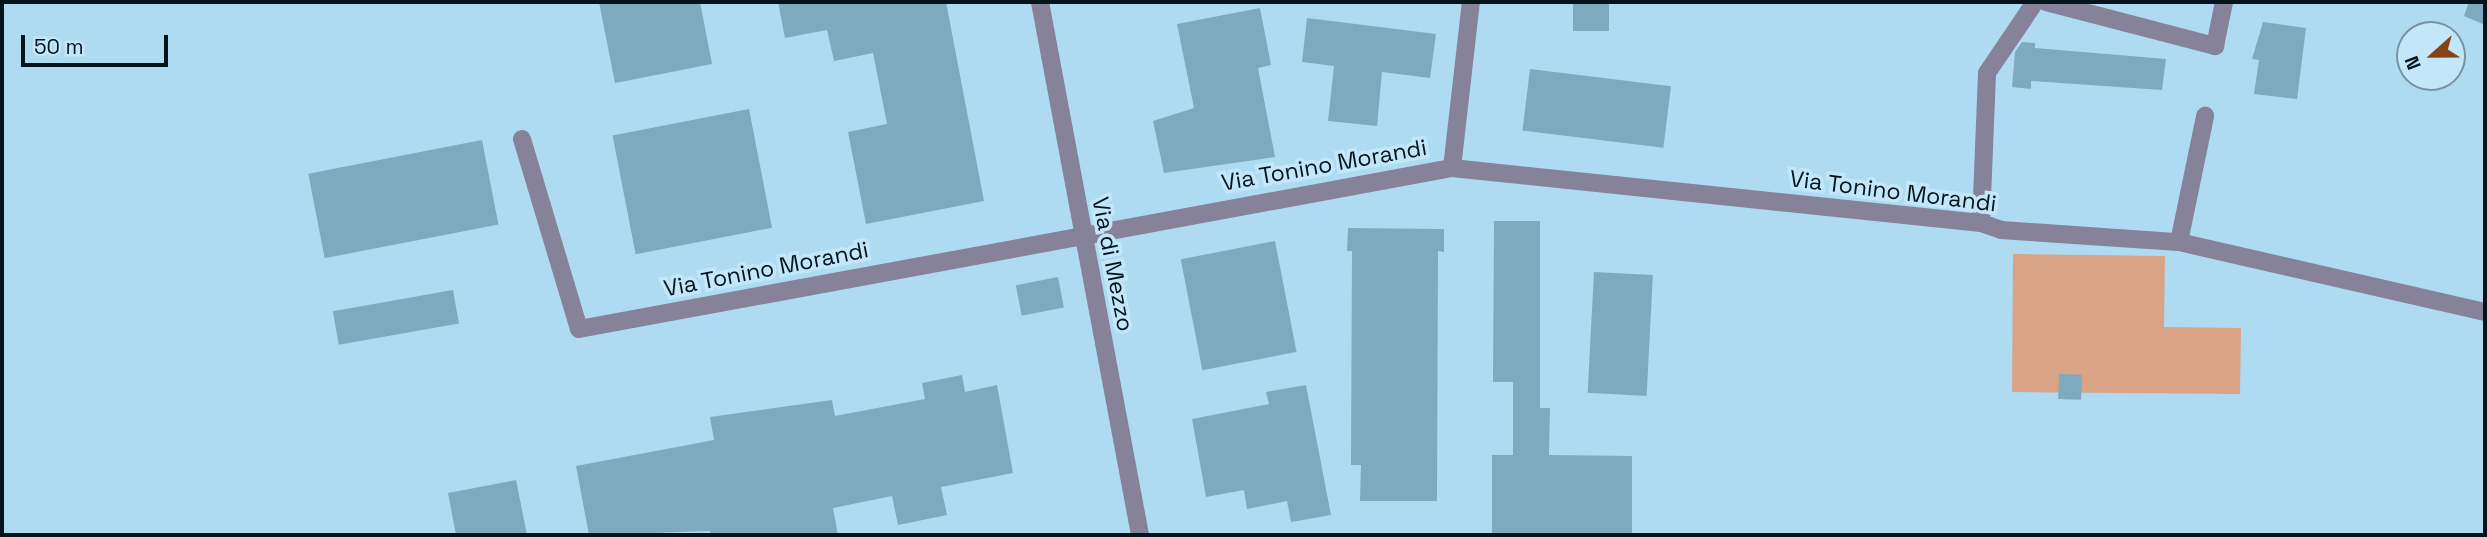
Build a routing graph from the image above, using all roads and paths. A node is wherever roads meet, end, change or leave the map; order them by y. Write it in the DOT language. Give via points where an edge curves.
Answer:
graph roads {
  1 [pos="1040,2"];
  2 [pos="1471,2"];
  3 [pos="2035,2"];
  4 [pos="2046,2"];
  5 [pos="2224,2"];
  6 [pos="2205,116"];
  7 [pos="522,139"];
  8 [pos="1452,168"];
  9 [pos="1981,223"];
  10 [pos="1082,234"];
  11 [pos="2179,242"];
  12 [pos="2485,312"];
  13 [pos="1140,535"];
  1 -- 10 [label="street, Via di Mezzo"];
  2 -- 8 [label="street"];
  3 -- 9 [label="street" via="1987,73"];
  4 -- 5 [label="street" via="2216,46"];
  6 -- 11 [label="street"];
  7 -- 10 [label="street, Via Tonino Morandi" via="579,329"];
  8 -- 9 [label="street, Via Tonino Morandi"];
  8 -- 10 [label="street, Via Tonino Morandi"];
  9 -- 11 [label="street, Via Tonino Morandi" via="2001,230"];
  10 -- 13 [label="street, Via di Mezzo"];
  11 -- 12 [label="street, Via Tonino Morandi"];
}
